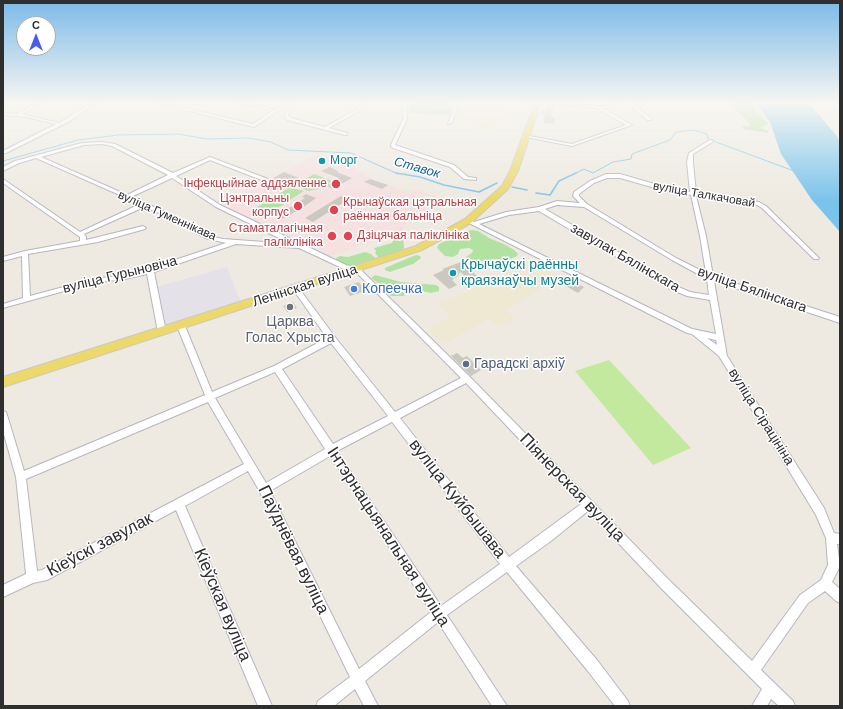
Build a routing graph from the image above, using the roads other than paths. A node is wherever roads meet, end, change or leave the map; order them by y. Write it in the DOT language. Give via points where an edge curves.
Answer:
graph roads {
  1 [pos="37,135"];
  2 [pos="398,135"];
  3 [pos="601,135"];
  4 [pos="526,136"];
  5 [pos="712,141"];
  6 [pos="4,152"];
  7 [pos="37,157"];
  8 [pos="3,169"];
  9 [pos="173,175"];
  10 [pos="474,179"];
  11 [pos="266,180"];
  12 [pos="3,181"];
  13 [pos="576,193"];
  14 [pos="692,194"];
  15 [pos="126,197"];
  16 [pos="144,205"];
  17 [pos="585,205"];
  18 [pos="540,209"];
  19 [pos="471,222"];
  20 [pos="143,228"];
  21 [pos="80,234"];
  22 [pos="236,242"];
  23 [pos="83,243"];
  24 [pos="304,246"];
  25 [pos="25,253"];
  26 [pos="816,258"];
  27 [pos="3,259"];
  28 [pos="357,269"];
  29 [pos="150,271"];
  30 [pos="709,277"];
  31 [pos="296,288"];
  32 [pos="712,298"];
  33 [pos="27,299"];
  34 [pos="3,306"];
  35 [pos="840,320"];
  36 [pos="181,326"];
  37 [pos="690,331"];
  38 [pos="162,332"];
  39 [pos="719,338"];
  40 [pos="332,340"];
  41 [pos="723,356"];
  42 [pos="277,368"];
  43 [pos="467,379"];
  44 [pos="3,382"];
  45 [pos="210,397"];
  46 [pos="3,415"];
  47 [pos="394,418"];
  48 [pos="331,450"];
  49 [pos="249,466"];
  50 [pos="21,477"];
  51 [pos="264,489"];
  52 [pos="179,504"];
  53 [pos="588,505"];
  54 [pos="836,538"];
  55 [pos="508,565"];
  56 [pos="32,577"];
  57 [pos="825,584"];
  58 [pos="3,591"];
  59 [pos="840,596"];
  60 [pos="439,614"];
  61 [pos="753,671"];
  62 [pos="357,680"];
  63 [pos="770,688"];
  64 [pos="265,706"];
  65 [pos="323,706"];
  66 [pos="371,706"];
  67 [pos="500,706"];
  68 [pos="622,706"];
  69 [pos="759,706"];
  70 [pos="788,706"];
  1 -- 6 [label="street"];
  2 -- 10 [label="street" via="393,145 395,147 452,166 466,178"];
  3 -- 4 [label="street" via="572,145"];
  4 -- 19 [label="main road, Ленінская вуліца" via="514,171 505,187"];
  5 -- 14 [label="street, вуліца Сірацініна" via="691,153"];
  7 -- 8 [label="street"];
  7 -- 9 [label="street" via="71,147 102,143 113,145"];
  7 -- 15 [label="street, вуліца Гуменнікава"];
  9 -- 11 [label="street" via="210,158"];
  9 -- 15 [label="street"];
  9 -- 24 [label="street" via="218,206"];
  12 -- 21 [label="street"];
  13 -- 14 [label="street, вуліца Талкачовай" via="606,176 620,176 655,187"];
  13 -- 17 [label="street, вуліца Бялінскага"];
  14 -- 26 [label="street, вуліца Талкачовай" via="756,203 764,207"];
  14 -- 30 [label="street, вуліца Сірацініна"];
  15 -- 16 [label="street, вуліца Гуменнікава"];
  16 -- 21 [label="street"];
  16 -- 22 [label="street, вуліца Гуменнікава" via="207,237"];
  17 -- 18 [label="street, вуліца Бялінскага" via="557,203"];
  17 -- 30 [label="street, вуліца Бялінскага" via="674,259"];
  18 -- 19 [label="street, вуліца Бялінскага"];
  18 -- 32 [label="street, завулак Бялінскага" via="672,287 689,294"];
  19 -- 28 [label="main road, Ленінская вуліца" via="419,248"];
  19 -- 37 [label="street"];
  20 -- 23 [label="street"];
  21 -- 23 [label="street" via="84,237"];
  22 -- 24 [label="street, вуліца Гуменнікава"];
  22 -- 29 [label="street, вуліца Гурыновіча"];
  23 -- 25 [label="street"];
  24 -- 28 [label="street" via="344,267"];
  25 -- 27 [label="street"];
  25 -- 33 [label="street"];
  28 -- 31 [label="main road, Ленінская вуліца"];
  28 -- 43 [label="street, Піянерская вуліца"];
  29 -- 33 [label="street, вуліца Гурыновіча" via="93,281"];
  29 -- 38 [label="street"];
  30 -- 32 [label="street, вуліца Сірацініна"];
  30 -- 35 [label="street, вуліца Бялінскага"];
  31 -- 36 [label="main road, Ленінская вуліца"];
  31 -- 40 [label="street, вуліца Куйбышава"];
  32 -- 39 [label="street, вуліца Сірацініна"];
  33 -- 34 [label="street, вуліца Гурыновіча"];
  36 -- 38 [label="main road, Ленінская вуліца"];
  36 -- 45 [label="street, Паўднёвая вуліца"];
  37 -- 39 [label="street"];
  37 -- 41 [label="street"];
  38 -- 44 [label="main road, Ленінская вуліца"];
  39 -- 41 [label="street, вуліца Сірацініна"];
  40 -- 42 [label="street"];
  40 -- 47 [label="street, вуліца Куйбышава"];
  41 -- 54 [label="street, вуліца Сірацініна"];
  42 -- 45 [label="street"];
  42 -- 48 [label="street, Інтэрнацыянальная вуліца"];
  43 -- 47 [label="street"];
  43 -- 53 [label="street, Піянерская вуліца"];
  45 -- 49 [label="street, Паўднёвая вуліца"];
  45 -- 50 [label="street"];
  46 -- 50 [label="street, Кіеўскі завулак"];
  47 -- 48 [label="street"];
  47 -- 55 [label="street, вуліца Куйбышава"];
  48 -- 51 [label="street"];
  48 -- 60 [label="street, Інтэрнацыянальная вуліца"];
  49 -- 51 [label="street, Паўднёвая вуліца"];
  49 -- 52 [label="street, Кіеўскі завулак"];
  50 -- 56 [label="street, Кіеўскі завулак"];
  51 -- 62 [label="street, Паўднёвая вуліца"];
  52 -- 56 [label="street, Кіеўскі завулак" via="43,576"];
  52 -- 64 [label="street, Кіеўская вуліца"];
  53 -- 55 [label="street"];
  53 -- 61 [label="street, Піянерская вуліца"];
  54 -- 57 [label="street, вуліца Сірацініна" via="834,566"];
  55 -- 60 [label="street"];
  55 -- 68 [label="street, вуліца Куйбышава" via="592,665"];
  56 -- 58 [label="street"];
  57 -- 59 [label="street"];
  57 -- 61 [label="street, вуліца Сірацініна" via="804,599"];
  60 -- 62 [label="street"];
  60 -- 67 [label="street, Інтэрнацыянальная вуліца"];
  61 -- 63 [label="street, Піянерская вуліца"];
  62 -- 65 [label="street"];
  62 -- 66 [label="street, Паўднёвая вуліца"];
  63 -- 69 [label="street"];
  63 -- 70 [label="street, Піянерская вуліца"];
}
